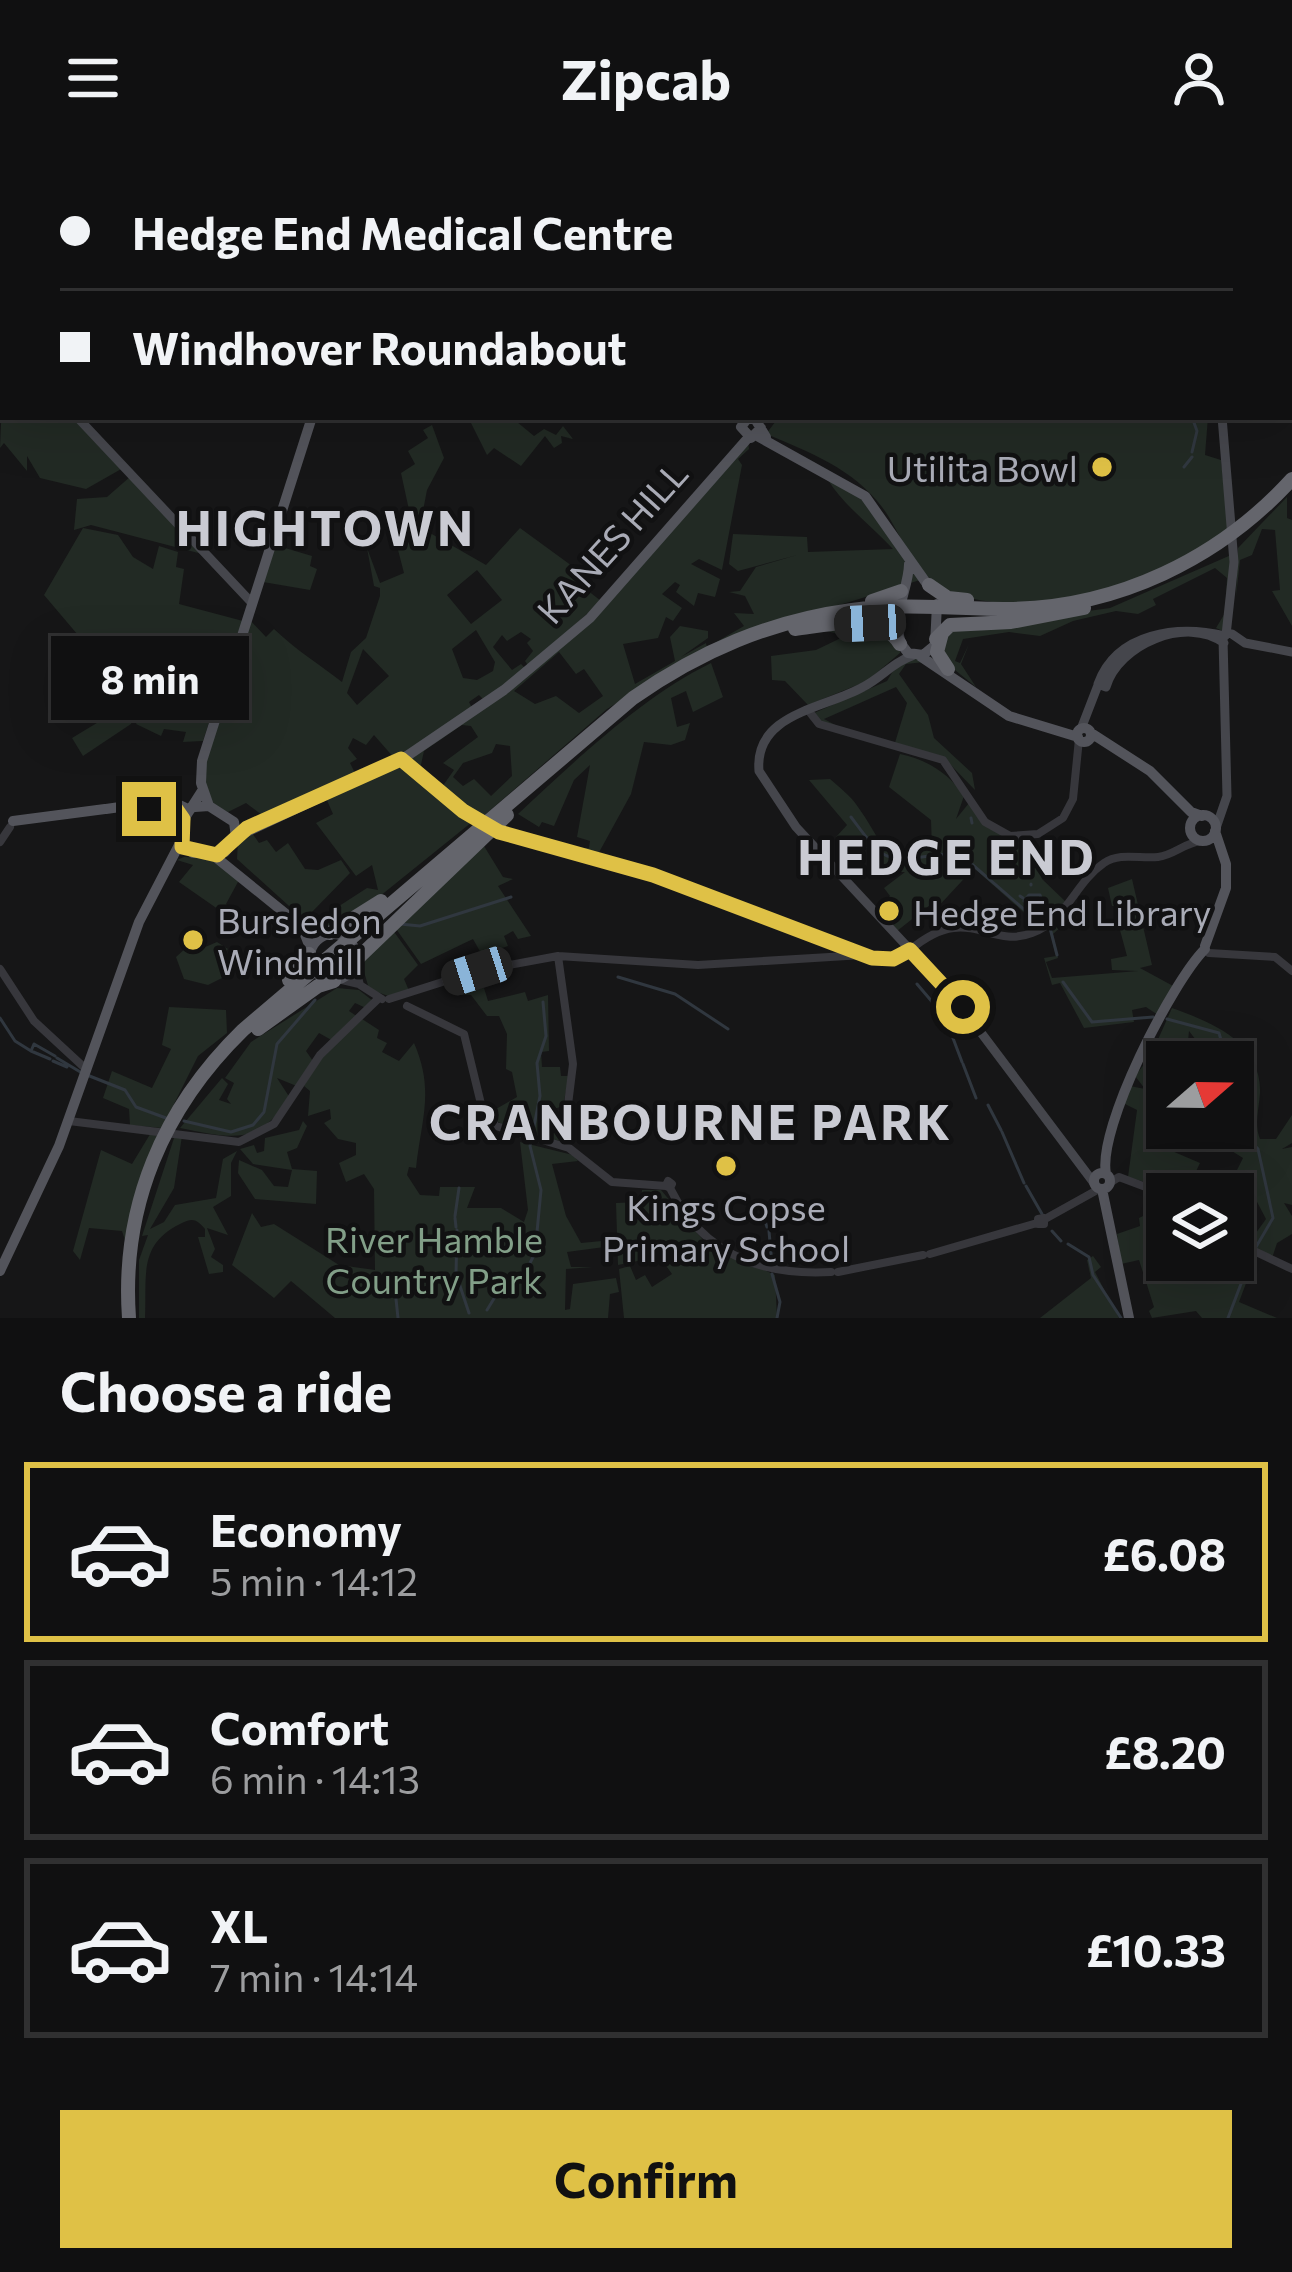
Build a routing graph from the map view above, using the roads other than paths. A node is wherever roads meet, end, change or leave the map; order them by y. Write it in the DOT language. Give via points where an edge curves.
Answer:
graph roads {
  1 [pos="80,420"];
  2 [pos="311,420"];
  3 [pos="1221,420"];
  4 [pos="752,426"];
  5 [pos="1292,483"];
  6 [pos="909,563"];
  7 [pos="928,585"];
  8 [pos="900,595"];
  9 [pos="251,597"];
  10 [pos="1087,603"];
  11 [pos="957,625"];
  12 [pos="790,626"];
  13 [pos="1231,641"];
  14 [pos="936,642"];
  15 [pos="900,644"];
  16 [pos="1292,652"];
  17 [pos="917,656"];
  18 [pos="898,661"];
  19 [pos="947,668"];
  20 [pos="808,710"];
  21 [pos="1083,736"];
  22 [pos="401,759"];
  23 [pos="202,788"];
  24 [pos="516,800"];
  25 [pos="1226,805"];
  26 [pos="209,806"];
  27 [pos="192,808"];
  28 [pos="103,811"];
  29 [pos="1203,816"];
  30 [pos="230,818"];
  31 [pos="7,823"];
  32 [pos="257,824"];
  33 [pos="183,825"];
  34 [pos="1191,827"];
  35 [pos="1215,829"];
  36 [pos="234,840"];
  37 [pos="1203,841"];
  38 [pos="0,842"];
  39 [pos="179,843"];
  40 [pos="1184,844"];
  41 [pos="194,853"];
  42 [pos="213,855"];
  43 [pos="1223,856"];
  44 [pos="162,874"];
  45 [pos="327,933"];
  46 [pos="1208,947"];
  47 [pos="350,950"];
  48 [pos="910,950"];
  49 [pos="863,955"];
  50 [pos="558,956"];
  51 [pos="315,963"];
  52 [pos="0,969"];
  53 [pos="1292,971"];
  54 [pos="338,980"];
  55 [pos="360,985"];
  56 [pos="403,1000"];
  57 [pos="229,1047"];
  58 [pos="87,1070"];
  59 [pos="69,1121"];
  60 [pos="563,1145"];
  61 [pos="1100,1182"];
  62 [pos="1146,1187"];
  63 [pos="1254,1254"];
  64 [pos="1292,1269"];
  65 [pos="0,1271"];
  66 [pos="131,1318"];
  67 [pos="1129,1318"];
  1 -- 9 [label="main road"];
  2 -- 9 [label="main road"];
  3 -- 13 [label="main road"];
  4 -- 6 [label="main road" via="865,496"];
  4 -- 22 [label="main road, KANES HILL" via="590,618 467,718"];
  5 -- 10 [label="highway" via="1192,561"];
  6 -- 7 [label="main road"];
  6 -- 8 [label="main road"];
  7 -- 8 [label="main road" via="914,582"];
  7 -- 10 [label="highway" via="956,600"];
  7 -- 14 [label="main road" via="937,604"];
  8 -- 12 [label="highway"];
  8 -- 15 [label="main road"];
  9 -- 23 [label="main road" via="202,761"];
  10 -- 11 [label="highway" via="1011,622"];
  10 -- 12 [label="highway" via="871,608"];
  11 -- 14 [label="highway"];
  11 -- 19 [label="highway" via="937,646"];
  12 -- 15 [label="highway" via="881,625"];
  12 -- 24 [label="highway" via="732,640 667,674"];
  13 -- 16 [label="main road"];
  13 -- 21 [label="main road" via="1155,637 1128,654 1103,682"];
  13 -- 25 [label="main road"];
  14 -- 17 [label="main road"];
  14 -- 19 [label="main road"];
  15 -- 17 [label="main road"];
  15 -- 18 [label="main road"];
  17 -- 18 [label="main road"];
  17 -- 21 [label="main road" via="1009,716"];
  18 -- 20 [label="main road" via="868,685"];
  19 -- 21 [label="main road" via="987,700"];
  20 -- 21 [label="street" via="819,724 943,760 986,822 1010,836 1038,834 1063,818"];
  20 -- 48 [label="main road" via="763,742 764,784"];
  21 -- 29 [label="main road" via="1137,761"];
  21 -- 34 [label="main road" via="1147,774"];
  22 -- 32 [label="main road, KANES HILL"];
  22 -- 49 [label="main road" via="499,832 598,859"];
  23 -- 26 [label="main road"];
  23 -- 27 [label="main road"];
  24 -- 45 [label="highway"];
  24 -- 47 [label="highway"];
  24 -- 47 [label="highway"];
  25 -- 29 [label="main road"];
  25 -- 35 [label="main road"];
  26 -- 27 [label="main road"];
  26 -- 30 [label="main road"];
  27 -- 28 [label="main road" via="169,800"];
  27 -- 33 [label="main road"];
  28 -- 31 [label="main road"];
  28 -- 33 [label="main road" via="170,807"];
  29 -- 34 [label="main road"];
  29 -- 35 [label="main road"];
  30 -- 32 [label="main road"];
  30 -- 36 [label="main road"];
  31 -- 38 [label="street"];
  32 -- 36 [label="main road, KANES HILL"];
  33 -- 39 [label="main road"];
  34 -- 37 [label="main road"];
  34 -- 40 [label="street"];
  35 -- 37 [label="main road"];
  35 -- 43 [label="main road"];
  36 -- 42 [label="main road"];
  36 -- 45 [label="main road" via="240,870 310,929"];
  37 -- 40 [label="street"];
  37 -- 43 [label="main road"];
  39 -- 41 [label="main road"];
  39 -- 44 [label="main road"];
  40 -- 48 [label="street" via="1165,856 1109,860 1056,920 1032,934 959,926"];
  41 -- 42 [label="main road"];
  41 -- 44 [label="main road"];
  42 -- 51 [label="main road" via="302,927"];
  43 -- 46 [label="main road" via="1226,888"];
  44 -- 58 [label="main road"];
  45 -- 47 [label="main road"];
  45 -- 51 [label="main road"];
  46 -- 53 [label="street" via="1225,956 1268,956"];
  46 -- 61 [label="main road" via="1124,1089"];
  47 -- 51 [label="highway"];
  47 -- 54 [label="main road"];
  47 -- 55 [label="street"];
  48 -- 49 [label="main road" via="890,959"];
  48 -- 61 [label="main road"];
  49 -- 50 [label="street" via="698,965"];
  50 -- 56 [label="street" via="477,971"];
  50 -- 60 [label="street" via="573,1064"];
  51 -- 54 [label="main road"];
  51 -- 57 [label="highway"];
  51 -- 57 [label="highway"];
  52 -- 58 [label="street" via="34,1022"];
  54 -- 55 [label="street"];
  54 -- 57 [label="highway"];
  55 -- 56 [label="street"];
  56 -- 59 [label="street" via="320,1055 284,1113 239,1142"];
  56 -- 60 [label="street" via="464,1034 485,1114 503,1131"];
  57 -- 66 [label="highway" via="180,1117 152,1176 137,1235"];
  58 -- 59 [label="main road"];
  59 -- 65 [label="main road"];
  60 -- 61 [label="street" via="612,1182 668,1187 718,1249 771,1267 834,1272 1041,1221"];
  61 -- 62 [label="street" via="1119,1177"];
  61 -- 67 [label="main road"];
  63 -- 64 [label="street"];
}
